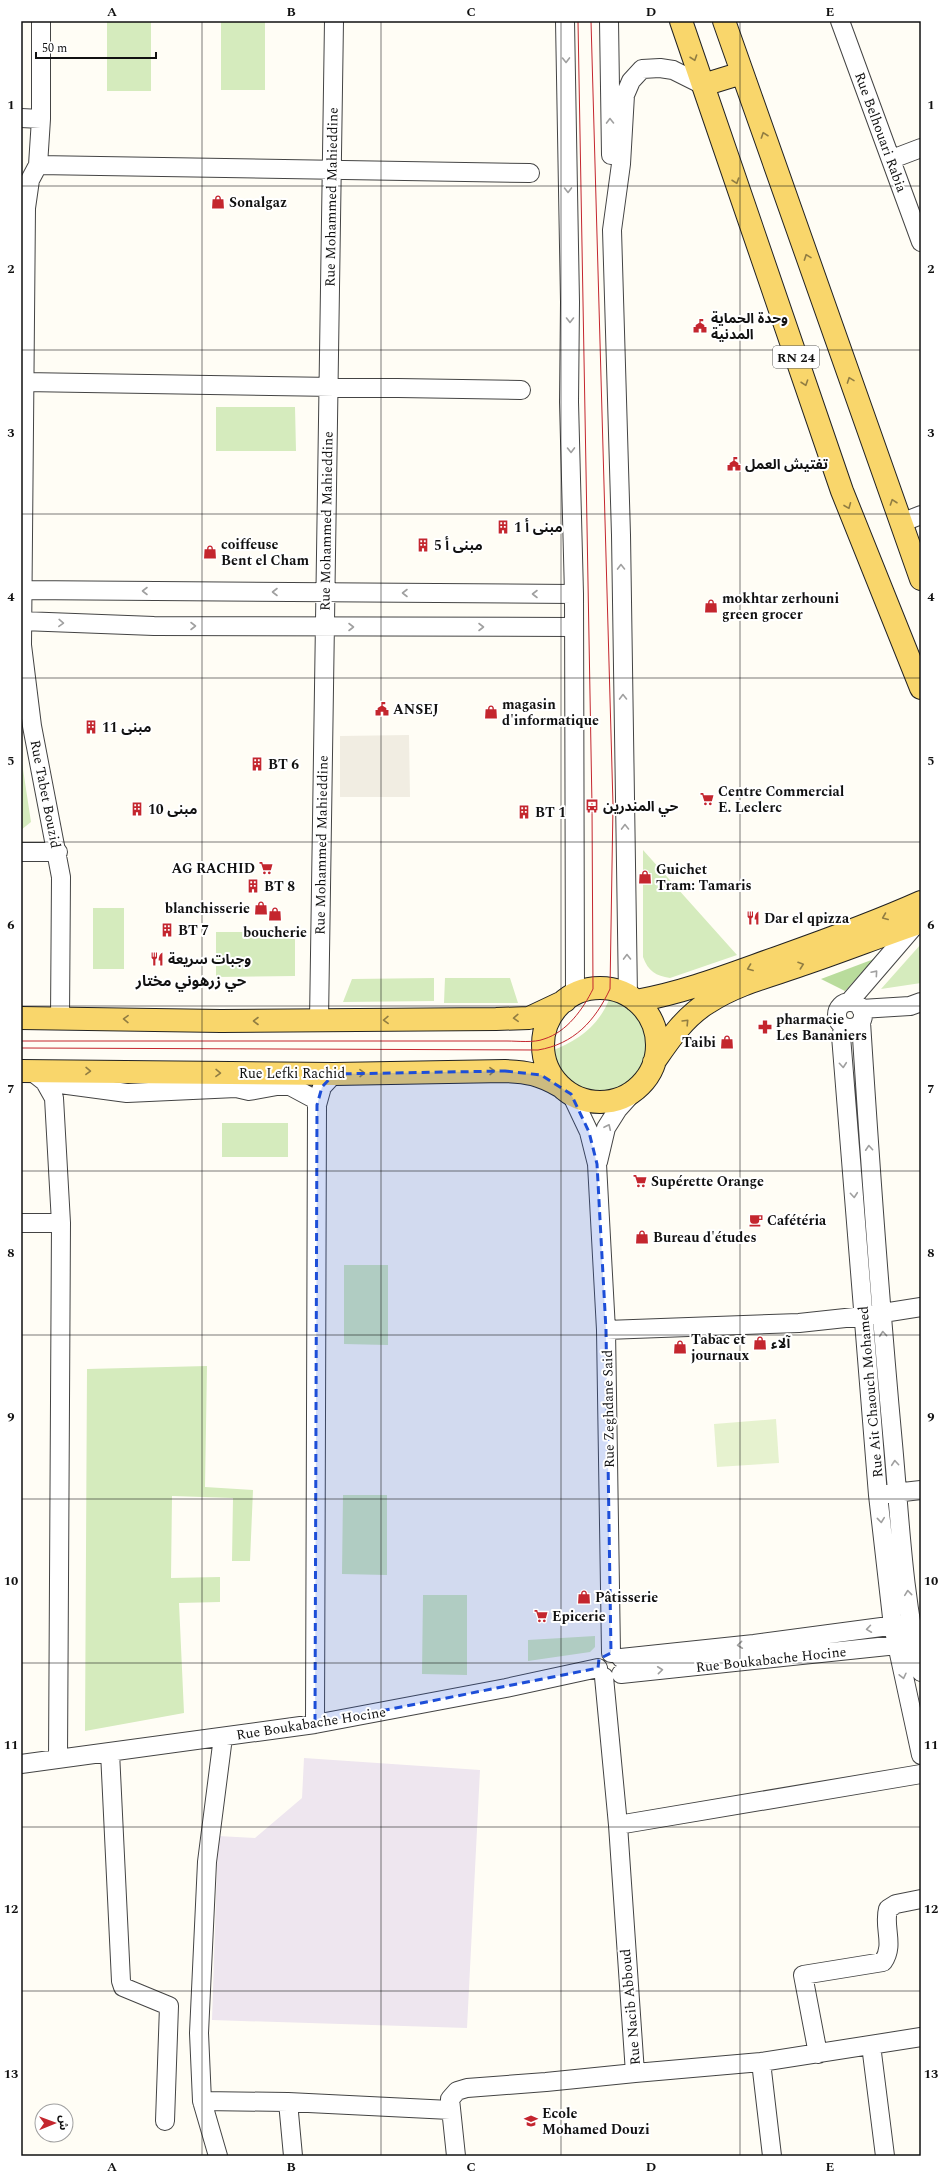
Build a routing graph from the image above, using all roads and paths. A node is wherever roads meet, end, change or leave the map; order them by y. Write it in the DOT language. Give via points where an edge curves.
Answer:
graph roads {
  1 [pos="41,21"];
  2 [pos="334,21"];
  3 [pos="565,21"];
  4 [pos="609,21"];
  5 [pos="682,21"];
  6 [pos="724,21"];
  7 [pos="840,21"];
  8 [pos="742,73"];
  9 [pos="703,85"];
  10 [pos="21,118"];
  11 [pos="41,119"];
  12 [pos="921,148"];
  13 [pos="892,159"];
  14 [pos="38,165"];
  15 [pos="332,169"];
  16 [pos="530,172"];
  17 [pos="612,230"];
  18 [pos="921,242"];
  19 [pos="24,382"];
  20 [pos="328,388"];
  21 [pos="521,390"];
  22 [pos="921,515"];
  23 [pos="910,535"];
  24 [pos="921,579"];
  25 [pos="22,590"];
  26 [pos="325,592"];
  27 [pos="574,594"];
  28 [pos="22,621"];
  29 [pos="574,626"];
  30 [pos="325,627"];
  31 [pos="921,688"];
  32 [pos="21,852"];
  33 [pos="58,852"];
  34 [pos="921,902"];
  35 [pos="919,922"];
  36 [pos="570,997"];
  37 [pos="632,999"];
  38 [pos="921,1002"];
  39 [pos="854,1015"];
  40 [pos="21,1018"];
  41 [pos="60,1018"];
  42 [pos="319,1021"];
  43 [pos="654,1063"];
  44 [pos="287,1073"];
  45 [pos="32,1074"];
  46 [pos="334,1074"];
  47 [pos="636,1089"];
  48 [pos="566,1090"];
  49 [pos="300,1091"];
  50 [pos="318,1102"];
  51 [pos="597,1164"];
  52 [pos="21,1223"];
  53 [pos="61,1223"];
  54 [pos="921,1307"];
  55 [pos="872,1315"];
  56 [pos="606,1330"];
  57 [pos="921,1490"];
  58 [pos="897,1493"];
  59 [pos="878,1495"];
  60 [pos="916,1622"];
  61 [pos="892,1626"];
  62 [pos="918,1642"];
  63 [pos="896,1647"];
  64 [pos="618,1662"];
  65 [pos="921,1672"];
  66 [pos="601,1673"];
  67 [pos="315,1724"];
  68 [pos="223,1737"];
  69 [pos="110,1752"];
  70 [pos="921,1755"];
  71 [pos="58,1759"];
  72 [pos="21,1764"];
  73 [pos="921,1774"];
  74 [pos="618,1825"];
  75 [pos="921,1899"];
  76 [pos="921,2037"];
  77 [pos="871,2045"];
  78 [pos="818,2054"];
  79 [pos="761,2062"];
  80 [pos="635,2073"];
  81 [pos="202,2101"];
  82 [pos="288,2102"];
  83 [pos="450,2110"];
  84 [pos="165,2121"];
  85 [pos="218,2156"];
  86 [pos="293,2156"];
  87 [pos="456,2156"];
  88 [pos="772,2156"];
  89 [pos="885,2156"];
  1 -- 11 [label="street, Rue Tabet Bouzid"];
  2 -- 15 [label="street, Rue Mohammed Mahieddine"];
  3 -- 27 [label="street, one-way"];
  17 -- 4 [label="street, one-way"];
  5 -- 9 [label="main road, RN 24, one-way"];
  6 -- 8 [label="main road, RN 24"];
  7 -- 13 [label="street, Rue Belhouari Rabia"];
  8 -- 9 [label="main road"];
  23 -- 8 [label="main road, RN 24, one-way"];
  9 -- 17 [label="street" via="673,70 660,68 642,70 631,81 625,95 621,164"];
  9 -- 31 [label="main road, RN 24, one-way" via="842,491"];
  10 -- 11 [label="street"];
  11 -- 14 [label="street, Rue Tabet Bouzid"];
  12 -- 13 [label="street"];
  13 -- 18 [label="street, Rue Belhouari Rabia"];
  14 -- 15 [label="street"];
  14 -- 19 [label="street, Rue Tabet Bouzid" via="30,180 26,208"];
  15 -- 16 [label="street"];
  15 -- 20 [label="street, Rue Mohammed Mahieddine"];
  37 -- 17 [label="street, one-way"];
  19 -- 20 [label="street"];
  19 -- 25 [label="street, Rue Tabet Bouzid"];
  20 -- 21 [label="street"];
  20 -- 26 [label="street, Rue Mohammed Mahieddine"];
  22 -- 23 [label="street"];
  23 -- 24 [label="main road, RN 24"];
  26 -- 25 [label="street, one-way"];
  25 -- 28 [label="street, Rue Tabet Bouzid"];
  27 -- 26 [label="street, one-way"];
  26 -- 30 [label="street, Rue Mohammed Mahieddine"];
  27 -- 29 [label="street"];
  28 -- 30 [label="street, one-way" via="154,626"];
  28 -- 33 [label="street, Rue Tabet Bouzid" via="22,644 32,726"];
  30 -- 29 [label="street, one-way"];
  29 -- 36 [label="street" via="576,887"];
  30 -- 42 [label="street, Rue Mohammed Mahieddine"];
  32 -- 33 [label="street"];
  33 -- 41 [label="street, Rue Tabet Bouzid" via="61,877"];
  34 -- 37 [label="main road, one-way" via="722,978 674,994"];
  39 -- 35 [label="street, one-way"];
  43 -- 35 [label="main road, one-way" via="672,1037 708,1002 729,991"];
  36 -- 37 [label="main road" via="602,988 616,990"];
  36 -- 42 [label="main road, one-way" via="529,1018"];
  36 -- 48 [label="main road" via="556,1009 548,1021 544,1040 546,1062 552,1076"];
  37 -- 43 [label="main road" via="648,1015 655,1030 657,1048"];
  38 -- 39 [label="street"];
  39 -- 55 [label="street"];
  40 -- 41 [label="main road"];
  42 -- 41 [label="main road, one-way"];
  43 -- 47 [label="main road" via="647,1077"];
  45 -- 44 [label="main road, Rue Lefki Rachid, one-way"];
  44 -- 46 [label="main road, Rue Lefki Rachid"];
  44 -- 49 [label="street"];
  45 -- 49 [label="street" via="127,1093 236,1088 249,1091 277,1086 290,1086"];
  45 -- 53 [label="street" via="54,1098"];
  46 -- 48 [label="main road, Rue Lefki Rachid, one-way" via="530,1072 541,1075"];
  46 -- 50 [label="street" via="322,1086"];
  47 -- 48 [label="main road" via="623,1097 606,1102 588,1101"];
  51 -- 47 [label="street, one-way" via="606,1128 618,1109"];
  48 -- 51 [label="street" via="589,1132"];
  49 -- 50 [label="street"];
  50 -- 67 [label="street"];
  51 -- 56 [label="street, Rue Zeghdane Said"];
  52 -- 53 [label="street"];
  53 -- 71 [label="street"];
  54 -- 55 [label="street"];
  55 -- 56 [label="street" via="799,1323"];
  58 -- 55 [label="street, one-way"];
  55 -- 59 [label="street, Rue Ait Chaouch Mohamed"];
  56 -- 64 [label="street, Rue Zeghdane Said"];
  57 -- 58 [label="street"];
  58 -- 59 [label="street"];
  60 -- 58 [label="street, one-way"];
  59 -- 61 [label="street, Rue Ait Chaouch Mohamed, one-way"];
  60 -- 61 [label="street"];
  60 -- 62 [label="street"];
  61 -- 63 [label="street, Rue Ait Chaouch Mohamed"];
  61 -- 64 [label="street, one-way"];
  62 -- 63 [label="street, Rue Boukabache Hocine"];
  62 -- 65 [label="street"];
  64 -- 63 [label="street, Rue Boukabache Hocine, one-way"];
  63 -- 70 [label="street, Rue Ait Chaouch Mohamed, one-way"];
  64 -- 66 [label="street, Rue Boukabache Hocine" via="613,1679"];
  64 -- 66 [label="street" via="603,1656 599,1659"];
  66 -- 67 [label="street, Rue Boukabache Hocine"];
  66 -- 74 [label="street, Rue Nacib Abboud"];
  67 -- 68 [label="street, Rue Boukabache Hocine"];
  68 -- 69 [label="street, Rue Boukabache Hocine"];
  68 -- 81 [label="street" via="207,1862 199,2033"];
  69 -- 71 [label="street, Rue Boukabache Hocine"];
  69 -- 84 [label="street" via="121,1981 123,1987 168,2006"];
  71 -- 72 [label="street, Rue Boukabache Hocine"];
  73 -- 74 [label="street"];
  74 -- 80 [label="street, Rue Nacib Abboud"];
  75 -- 78 [label="street" via="888,1908 885,1917 888,1954 883,1962 803,1975"];
  76 -- 77 [label="street, Rue Nacib Abboud"];
  77 -- 78 [label="street, Rue Nacib Abboud"];
  77 -- 89 [label="street"];
  78 -- 79 [label="street, Rue Nacib Abboud"];
  79 -- 80 [label="street, Rue Nacib Abboud"];
  79 -- 88 [label="street"];
  80 -- 83 [label="street" via="467,2088 457,2091 450,2099"];
  81 -- 82 [label="street"];
  81 -- 85 [label="street"];
  82 -- 83 [label="street"];
  82 -- 86 [label="street"];
  83 -- 87 [label="street"];
}
